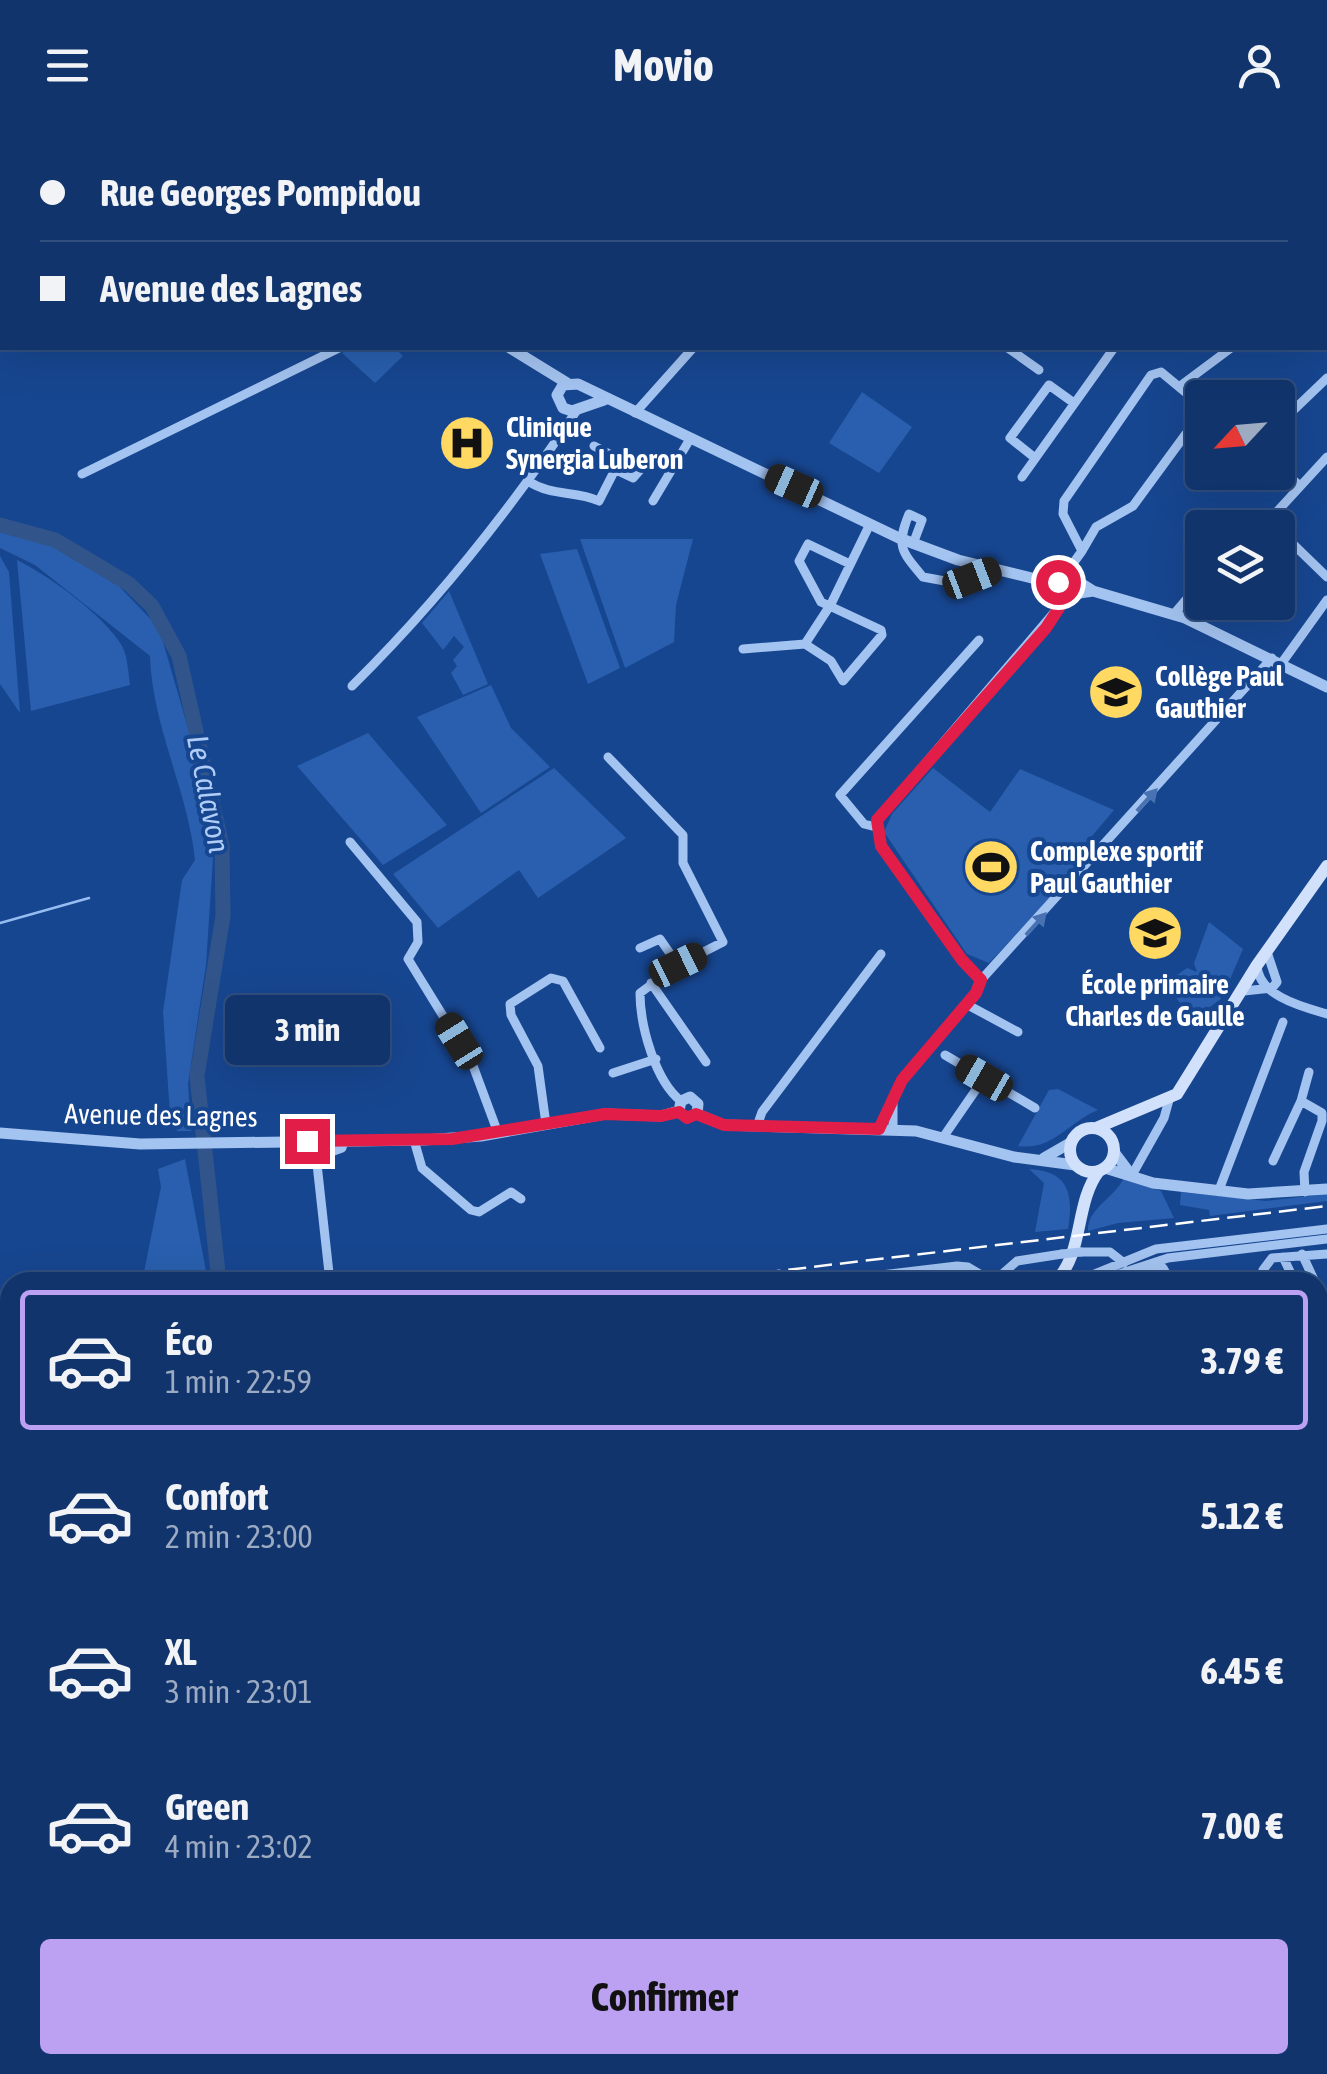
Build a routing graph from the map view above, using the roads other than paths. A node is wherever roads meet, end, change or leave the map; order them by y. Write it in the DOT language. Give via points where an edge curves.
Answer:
graph roads {
  1 [pos="335,350"];
  2 [pos="513,350"];
  3 [pos="691,350"];
  4 [pos="1011,350"];
  5 [pos="1113,350"];
  6 [pos="1228,350"];
  7 [pos="543,367"];
  8 [pos="1039,370"];
  9 [pos="1327,378"];
  10 [pos="568,383"];
  11 [pos="1180,386"];
  12 [pos="582,389"];
  13 [pos="1185,392"];
  14 [pos="604,400"];
  15 [pos="560,402"];
  16 [pos="1074,403"];
  17 [pos="580,407"];
  18 [pos="1295,409"];
  19 [pos="634,413"];
  20 [pos="564,430"];
  21 [pos="1185,433"];
  22 [pos="690,439"];
  23 [pos="594,446"];
  24 [pos="1327,457"];
  25 [pos="622,458"];
  26 [pos="1036,458"];
  27 [pos="616,470"];
  28 [pos="82,474"];
  29 [pos="1022,476"];
  30 [pos="1295,481"];
  31 [pos="528,482"];
  32 [pos="1300,486"];
  33 [pos="653,502"];
  34 [pos="1278,510"];
  35 [pos="870,524"];
  36 [pos="899,538"];
  37 [pos="914,544"];
  38 [pos="1295,547"];
  39 [pos="1082,551"];
  40 [pos="850,564"];
  41 [pos="994,569"];
  42 [pos="1327,577"];
  43 [pos="1068,583"];
  44 [pos="1327,600"];
  45 [pos="1185,602"];
  46 [pos="831,604"];
  47 [pos="1180,616"];
  48 [pos="980,640"];
  49 [pos="805,644"];
  50 [pos="743,649"];
  51 [pos="1276,661"];
  52 [pos="352,686"];
  53 [pos="1327,687"];
  54 [pos="608,757"];
  55 [pos="876,827"];
  56 [pos="350,842"];
  57 [pos="1327,866"];
  58 [pos="1327,880"];
  59 [pos="640,948"];
  60 [pos="881,954"];
  61 [pos="1269,955"];
  62 [pos="678,965"];
  63 [pos="1258,970"];
  64 [pos="981,980"];
  65 [pos="651,983"];
  66 [pos="1272,988"];
  67 [pos="1240,994"];
  68 [pos="966,1004"];
  69 [pos="1327,1014"];
  70 [pos="1282,1022"];
  71 [pos="1018,1032"];
  72 [pos="600,1048"];
  73 [pos="945,1055"];
  74 [pos="656,1059"];
  75 [pos="706,1062"];
  76 [pos="1308,1072"];
  77 [pos="613,1073"];
  78 [pos="984,1078"];
  79 [pos="1168,1100"];
  80 [pos="1301,1102"];
  81 [pos="680,1106"];
  82 [pos="1035,1108"];
  83 [pos="1138,1111"];
  84 [pos="546,1124"];
  85 [pos="757,1126"];
  86 [pos="1096,1128"];
  87 [pos="886,1130"];
  88 [pos="498,1132"];
  89 [pos="0,1133"];
  90 [pos="944,1136"];
  91 [pos="344,1140"];
  92 [pos="414,1140"];
  93 [pos="1070,1143"];
  94 [pos="1113,1147"];
  95 [pos="1044,1158"];
  96 [pos="1273,1161"];
  97 [pos="1076,1166"];
  98 [pos="1102,1169"];
  99 [pos="1132,1175"];
  100 [pos="1327,1189"];
  101 [pos="1219,1190"];
  102 [pos="1305,1192"];
  103 [pos="1084,1196"];
  104 [pos="521,1199"];
  105 [pos="1327,1229"];
  106 [pos="1327,1238"];
  107 [pos="1302,1254"];
  108 [pos="1327,1254"];
  109 [pos="1284,1256"];
  110 [pos="1125,1265"];
  111 [pos="329,1272"];
  112 [pos="906,1272"];
  113 [pos="972,1272"];
  114 [pos="1009,1272"];
  115 [pos="1060,1272"];
  116 [pos="1110,1272"];
  117 [pos="1141,1272"];
  118 [pos="1165,1272"];
  119 [pos="1264,1272"];
  120 [pos="1291,1272"];
  121 [pos="1310,1272"];
  1 -- 28 [label="street"];
  2 -- 7 [label="street"];
  3 -- 19 [label="street"];
  4 -- 8 [label="street"];
  5 -- 16 [label="street"];
  6 -- 11 [label="street"];
  7 -- 10 [label="street"];
  7 -- 15 [label="street"];
  9 -- 18 [label="street"];
  10 -- 12 [label="street"];
  10 -- 15 [label="street"];
  11 -- 13 [label="street"];
  11 -- 39 [label="street" via="1161,372 1151,376 1064,501 1062,514"];
  12 -- 14 [label="street"];
  12 -- 17 [label="street"];
  14 -- 17 [label="street"];
  14 -- 19 [label="street"];
  15 -- 17 [label="street"];
  15 -- 20 [label="street"];
  16 -- 26 [label="street"];
  16 -- 26 [label="street" via="1048,385 1010,438"];
  17 -- 20 [label="street"];
  19 -- 22 [label="street"];
  20 -- 31 [label="street"];
  21 -- 39 [label="street" via="1133,506 1096,528"];
  22 -- 33 [label="street"];
  22 -- 35 [label="street"];
  23 -- 25 [label="street"];
  24 -- 32 [label="street"];
  25 -- 27 [label="street"];
  25 -- 27 [label="street" via="640,470 633,478"];
  26 -- 29 [label="street"];
  27 -- 31 [label="street" via="599,500 549,494"];
  30 -- 32 [label="street"];
  31 -- 52 [label="street" via="433,604"];
  32 -- 34 [label="street"];
  35 -- 36 [label="street"];
  35 -- 40 [label="street"];
  36 -- 37 [label="street"];
  36 -- 37 [label="street" via="909,514 922,520"];
  36 -- 41 [label="street" via="914,566 933,582"];
  37 -- 41 [label="street"];
  38 -- 42 [label="street"];
  39 -- 43 [label="street"];
  40 -- 46 [label="street"];
  40 -- 46 [label="street" via="808,544 798,561 821,602"];
  41 -- 43 [label="street"];
  43 -- 47 [label="street"];
  43 -- 55 [label="street" via="1059,608 880,813"];
  44 -- 51 [label="street"];
  45 -- 47 [label="street"];
  46 -- 49 [label="street"];
  46 -- 49 [label="street" via="882,635 844,681 831,661"];
  47 -- 51 [label="street"];
  48 -- 55 [label="street" via="840,795 864,824"];
  49 -- 50 [label="street"];
  51 -- 53 [label="street"];
  64 -- 51 [label="street, one-way"];
  54 -- 62 [label="street" via="682,835 683,863 723,942"];
  55 -- 64 [label="street" via="881,846"];
  56 -- 88 [label="street" via="417,922 418,942 408,959 472,1062"];
  57 -- 61 [label="main road"];
  58 -- 61 [label="main road"];
  59 -- 62 [label="street" via="660,939"];
  60 -- 85 [label="street"];
  61 -- 63 [label="main road"];
  61 -- 66 [label="street" via="1278,976"];
  62 -- 65 [label="street"];
  63 -- 66 [label="street"];
  63 -- 67 [label="main road"];
  64 -- 68 [label="street"];
  65 -- 74 [label="street" via="640,993 640,1004"];
  65 -- 75 [label="street"];
  66 -- 67 [label="street"];
  66 -- 69 [label="street" via="1287,1002"];
  67 -- 79 [label="main road"];
  68 -- 71 [label="street"];
  68 -- 87 [label="street" via="893,1096"];
  70 -- 101 [label="street"];
  72 -- 84 [label="street" via="558,979 510,1004 538,1066"];
  73 -- 78 [label="street"];
  74 -- 77 [label="street"];
  74 -- 81 [label="street"];
  76 -- 80 [label="street"];
  78 -- 82 [label="street"];
  78 -- 90 [label="street"];
  79 -- 83 [label="main road"];
  79 -- 99 [label="street"];
  80 -- 96 [label="street"];
  80 -- 102 [label="street" via="1322,1113 1304,1172"];
  81 -- 84 [label="street, Avenue des Lagnes" via="661,1116 605,1114"];
  81 -- 85 [label="street, Avenue des Lagnes" via="687,1118"];
  83 -- 86 [label="main road"];
  83 -- 94 [label="main road" via="1121,1123"];
  84 -- 88 [label="street, Avenue des Lagnes"];
  85 -- 87 [label="street"];
  86 -- 93 [label="main road" via="1080,1130"];
  86 -- 94 [label="main road"];
  87 -- 90 [label="street"];
  88 -- 92 [label="street, Avenue des Lagnes"];
  89 -- 91 [label="street, Avenue des Lagnes" via="176,1144"];
  90 -- 95 [label="street"];
  91 -- 92 [label="street, Avenue des Lagnes"];
  91 -- 111 [label="street" via="317,1164"];
  92 -- 104 [label="street" via="422,1168 472,1210 510,1192"];
  93 -- 95 [label="street"];
  93 -- 97 [label="main road"];
  94 -- 98 [label="main road"];
  94 -- 99 [label="street"];
  95 -- 97 [label="street"];
  97 -- 98 [label="main road"];
  97 -- 103 [label="main road"];
  98 -- 99 [label="street"];
  98 -- 103 [label="main road"];
  99 -- 101 [label="street"];
  100 -- 102 [label="street"];
  101 -- 102 [label="street"];
  103 -- 115 [label="main road" via="1072,1253"];
  105 -- 110 [label="street" via="1167,1247"];
  106 -- 110 [label="street"];
  107 -- 108 [label="street"];
  107 -- 109 [label="street"];
  107 -- 121 [label="street"];
  109 -- 119 [label="street" via="1266,1262"];
  109 -- 120 [label="street"];
  110 -- 114 [label="street, bridge" via="1110,1252 1081,1252 1017,1261"];
  110 -- 116 [label="street"];
  112 -- 113 [label="street" via="957,1266"];
  117 -- 118 [label="street"];
}
